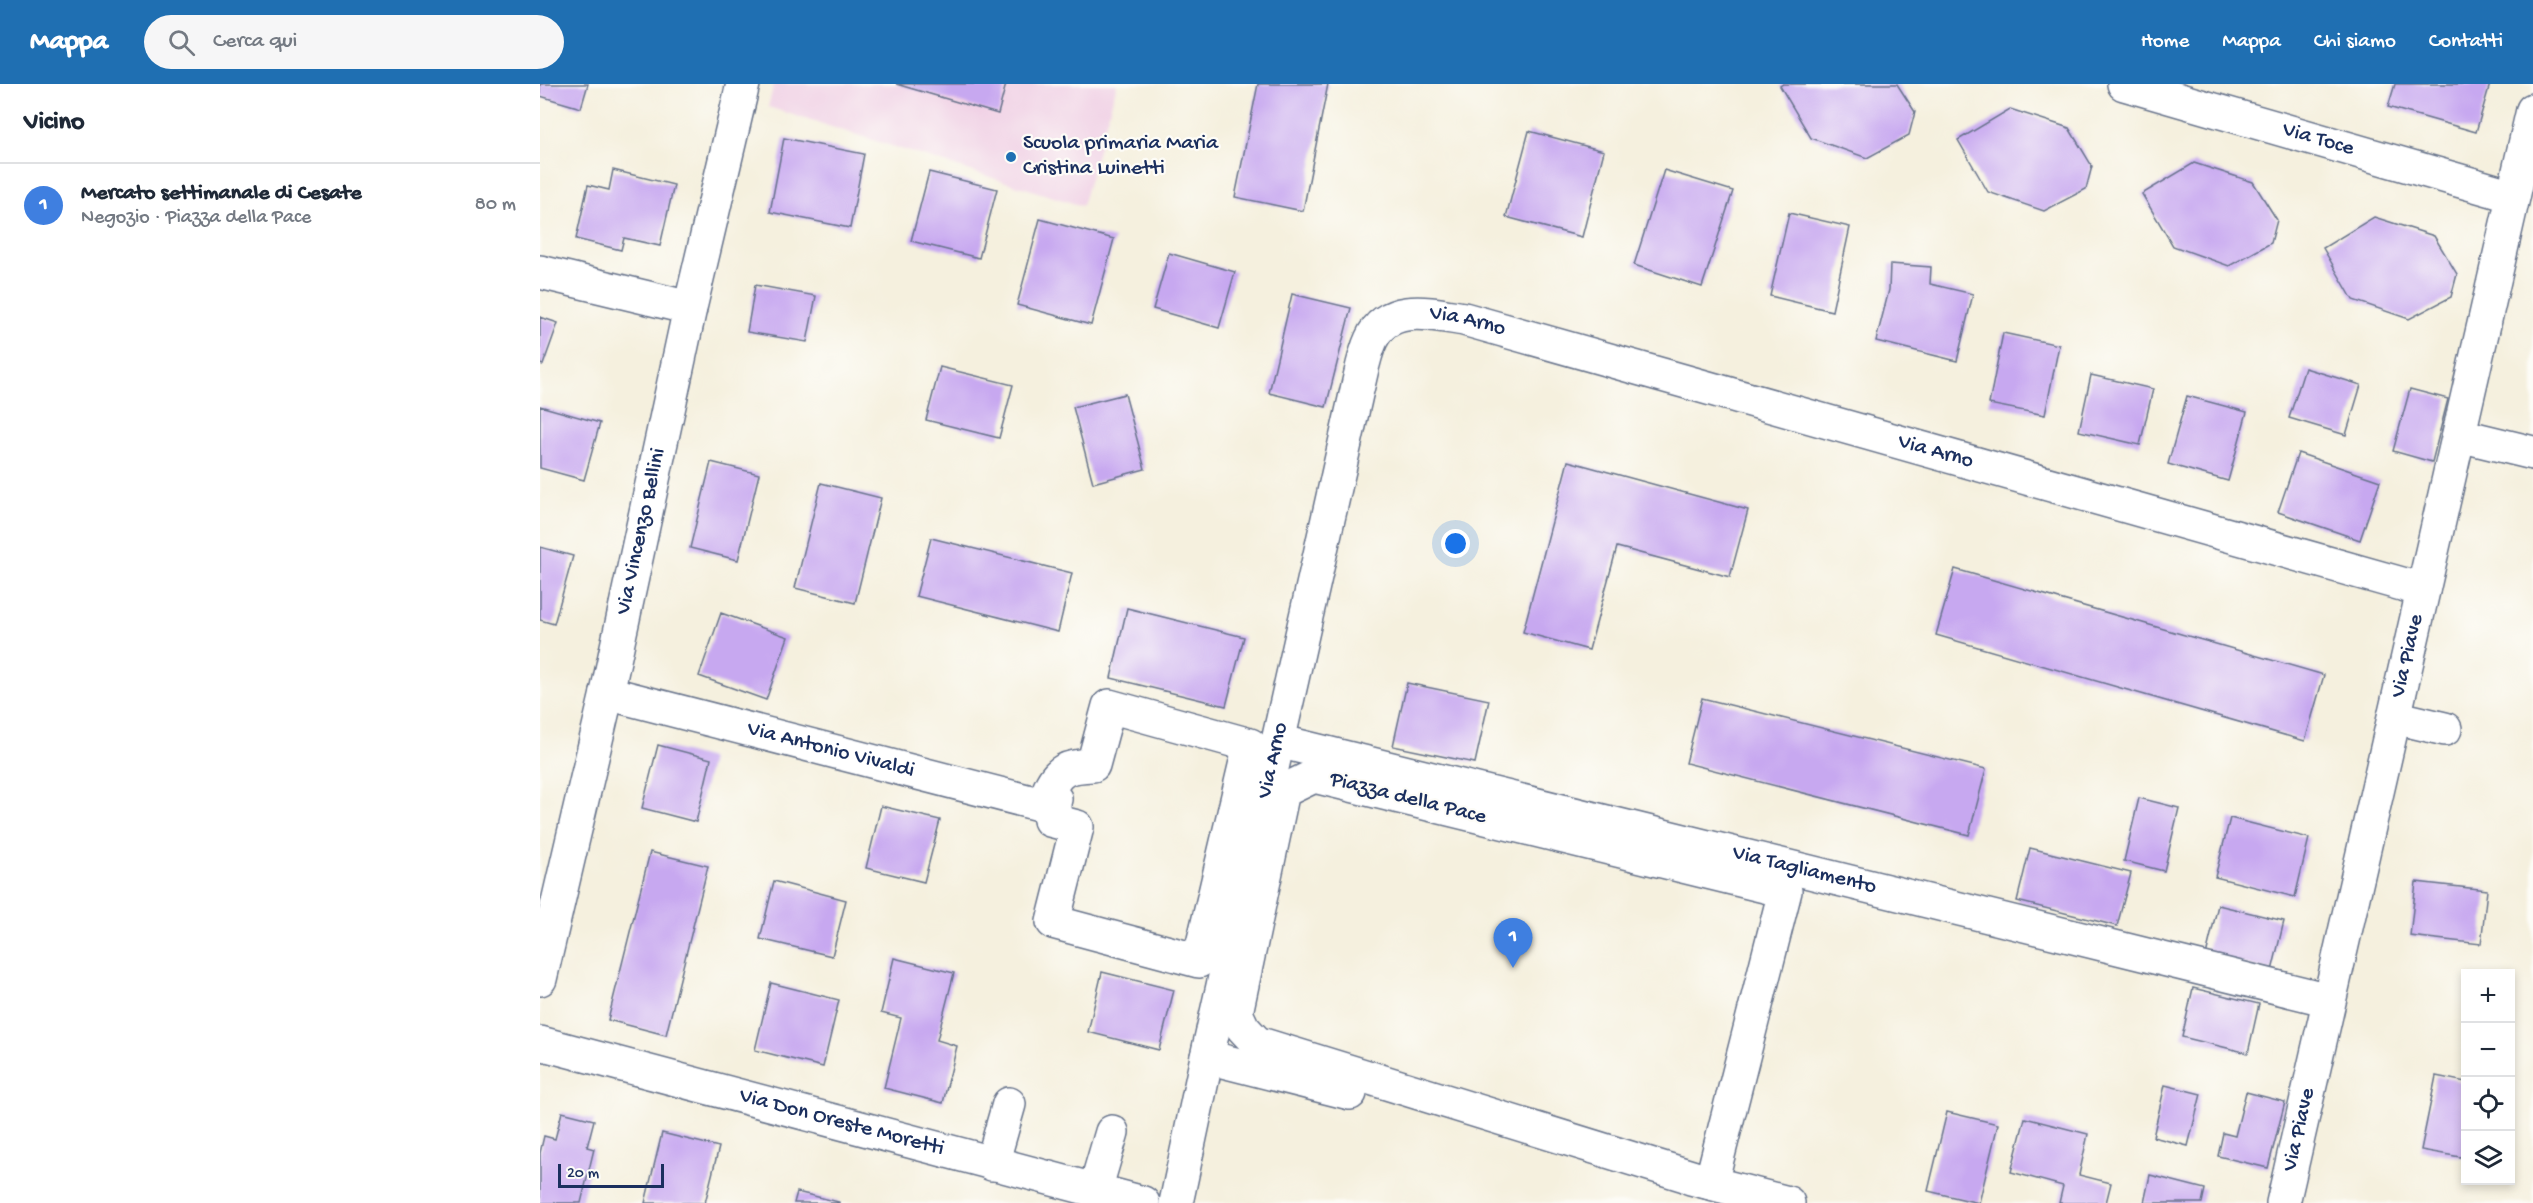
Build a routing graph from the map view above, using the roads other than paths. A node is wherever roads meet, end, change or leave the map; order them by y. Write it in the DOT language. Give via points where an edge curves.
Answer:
graph roads {
  1 [pos="743,84"];
  2 [pos="2124,84"];
  3 [pos="2533,110"];
  4 [pos="2513,196"];
  5 [pos="540,272"];
  6 [pos="690,308"];
  7 [pos="2459,435"];
  8 [pos="2533,453"];
  9 [pos="2423,590"];
  10 [pos="607,693"];
  11 [pos="2394,717"];
  12 [pos="2445,729"];
  13 [pos="1278,741"];
  14 [pos="1054,808"];
  15 [pos="540,979"];
  16 [pos="2329,1000"];
  17 [pos="540,1043"];
  18 [pos="1207,1057"];
  19 [pos="1009,1104"];
  20 [pos="1112,1132"];
  21 [pos="992,1164"];
  22 [pos="1711,1184"];
  23 [pos="1095,1190"];
  24 [pos="1143,1203"];
  25 [pos="1176,1203"];
  26 [pos="1788,1203"];
  27 [pos="2283,1203"];
  1 -- 6 [label="street, Via Vincenzo Bellini"];
  2 -- 4 [label="street, Via Toce"];
  3 -- 4 [label="street, Via Piave"];
  4 -- 7 [label="street, Via Piave"];
  5 -- 6 [label="street"];
  6 -- 10 [label="street, Via Vincenzo Bellini"];
  7 -- 8 [label="street"];
  7 -- 9 [label="street, Via Piave"];
  9 -- 11 [label="street, Via Piave"];
  9 -- 13 [label="street, Via Arno" via="1464,319 1405,313 1384,324 1371,340"];
  10 -- 14 [label="street, Via Antonio Vivaldi"];
  10 -- 15 [label="street, Via Vincenzo Bellini"];
  11 -- 12 [label="street"];
  11 -- 16 [label="street, Via Piave"];
  13 -- 16 [label="street, Via Tagliamento"];
  13 -- 18 [label="street, Via Arno"];
  14 -- 14 [label="street" via="1050,820 1077,827 1053,922 1199,961 1250,745 1109,706 1093,765 1072,766 1054,777 1048,793 1055,799"];
  16 -- 27 [label="street, Via Piave"];
  17 -- 21 [label="street, Via Don Oreste Moretti"];
  18 -- 22 [label="street"];
  18 -- 25 [label="street, Via Arno"];
  19 -- 21 [label="street"];
  20 -- 23 [label="street"];
  21 -- 23 [label="street, Via Don Oreste Moretti"];
  22 -- 22 [label="street, Piazza della Pace" via="1785,891 1314,776 1283,791 1236,1013 1257,1043"];
  22 -- 26 [label="street"];
  23 -- 24 [label="street, Via Don Oreste Moretti"];
}
